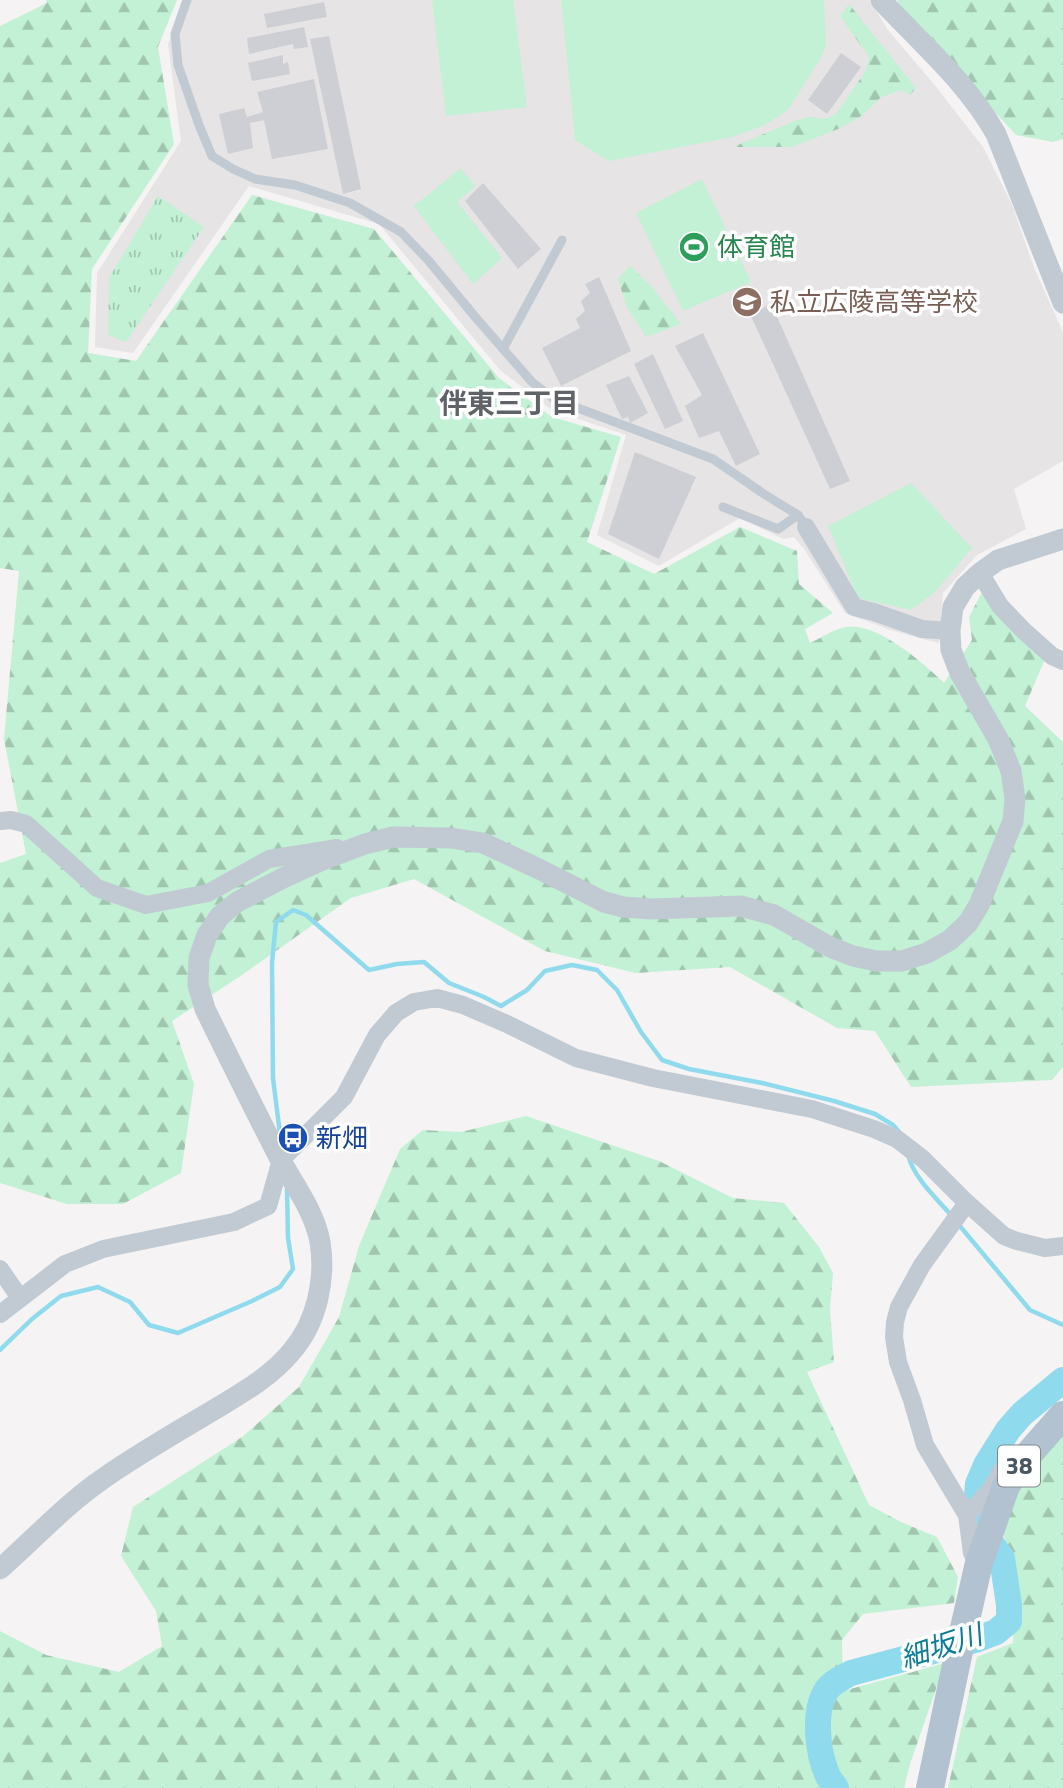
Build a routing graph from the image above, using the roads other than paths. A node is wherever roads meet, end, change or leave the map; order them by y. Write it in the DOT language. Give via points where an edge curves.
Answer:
graph roads {
  1 [pos="187,0"];
  2 [pos="881,0"];
  3 [pos="562,240"];
  4 [pos="1063,303"];
  5 [pos="503,349"];
  6 [pos="723,507"];
  7 [pos="802,521"];
  8 [pos="1063,539"];
  9 [pos="980,573"];
  10 [pos="950,631"];
  11 [pos="1063,661"];
  12 [pos="0,821"];
  13 [pos="365,844"];
  14 [pos="281,1160"];
  15 [pos="967,1203"];
  16 [pos="1063,1246"];
  17 [pos="0,1269"];
  18 [pos="20,1298"];
  19 [pos="0,1314"];
  20 [pos="1063,1415"];
  21 [pos="980,1539"];
  22 [pos="0,1569"];
  23 [pos="930,1788"];
  1 -- 5 [label="lane" via="175,34 178,65 212,156 255,179 295,185 350,203 401,232"];
  2 -- 4 [label="street" via="984,113"];
  3 -- 5 [label="lane"];
  5 -- 7 [label="lane" via="554,399 713,458"];
  6 -- 7 [label="lane" via="778,529"];
  7 -- 10 [label="street" via="854,607 922,629"];
  8 -- 9 [label="street" via="998,560"];
  9 -- 10 [label="street" via="953,607"];
  9 -- 11 [label="street" via="1000,606"];
  10 -- 13 [label="street" via="960,673 1011,771 1015,799 1013,821 979,905 950,940 927,953 902,961 853,956 774,915 741,906 622,907 483,843 423,836"];
  12 -- 13 [label="street" via="26,824 97,888 146,905 208,892 269,859"];
  13 -- 14 [label="street" via="237,902 207,935 199,958 198,985 205,1009"];
  14 -- 15 [label="street" via="344,1097 377,1035 396,1013 414,1002 437,999 463,1005 576,1058 812,1109 874,1129 923,1159"];
  14 -- 18 [label="street" via="268,1206 234,1222 103,1248 65,1264"];
  14 -- 22 [label="street" via="309,1212 322,1265 319,1296 293,1350 242,1393 101,1480"];
  15 -- 16 [label="street" via="1004,1236 1045,1248"];
  15 -- 21 [label="street" via="922,1265 899,1307 894,1337 925,1445"];
  17 -- 18 [label="street"];
  18 -- 19 [label="street"];
  20 -- 21 [label="main road, 38" via="1020,1464"];
  21 -- 23 [label="main road, 38"];
}
